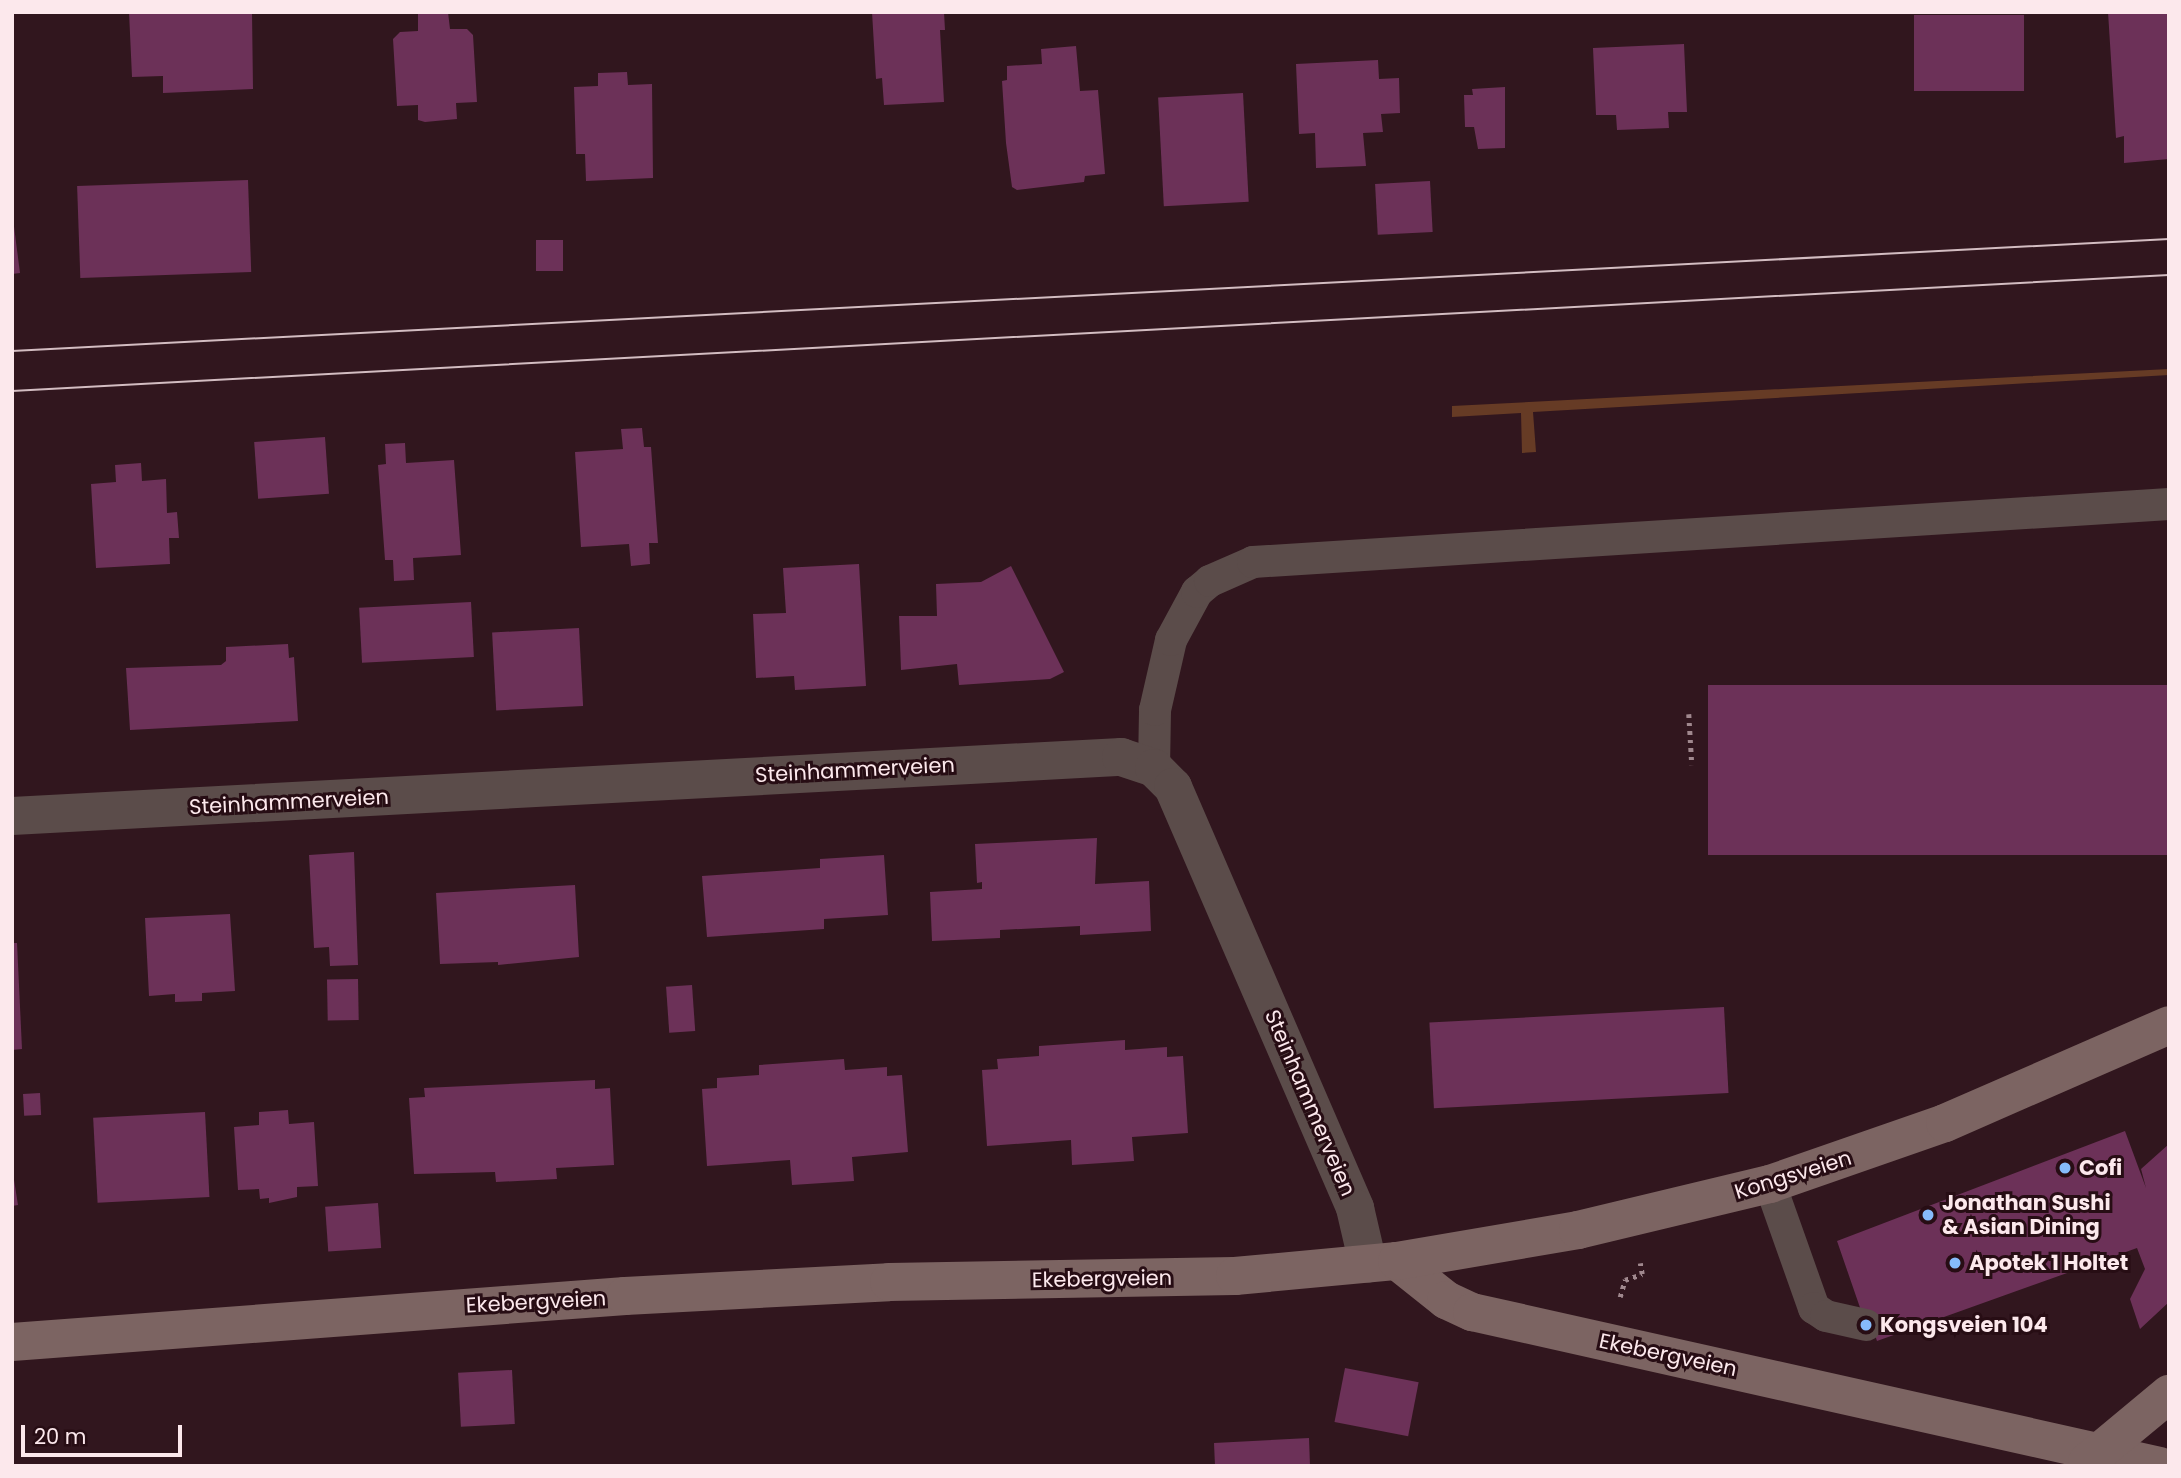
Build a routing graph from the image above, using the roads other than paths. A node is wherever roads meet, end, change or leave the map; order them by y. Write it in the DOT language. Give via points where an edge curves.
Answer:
graph roads {
  1 [pos="2169,504"];
  2 [pos="1154,768"];
  3 [pos="12,816"];
  4 [pos="2169,1026"];
  5 [pos="1770,1184"];
  6 [pos="1382,1263"];
  7 [pos="1866,1325"];
  8 [pos="12,1342"];
  9 [pos="2169,1394"];
  10 [pos="2093,1458"];
  11 [pos="2160,1466"];
  1 -- 2 [label="lane" via="1253,562 1217,577 1197,592 1175,631 1158,690"];
  2 -- 3 [label="street, Steinhammerveien" via="1121,757"];
  2 -- 6 [label="street, Steinhammerveien" via="1173,787"];
  4 -- 5 [label="main road, Kongsveien" via="1945,1123"];
  5 -- 6 [label="main road, Kongsveien" via="1578,1230"];
  5 -- 7 [label="lane" via="1814,1308 1826,1316"];
  6 -- 8 [label="main road, Ekebergveien" via="1235,1276 888,1282 653,1295"];
  6 -- 10 [label="main road, Ekebergveien" via="1472,1312"];
  9 -- 10 [label="main road"];
  10 -- 11 [label="main road, Ekebergveien"];
}
